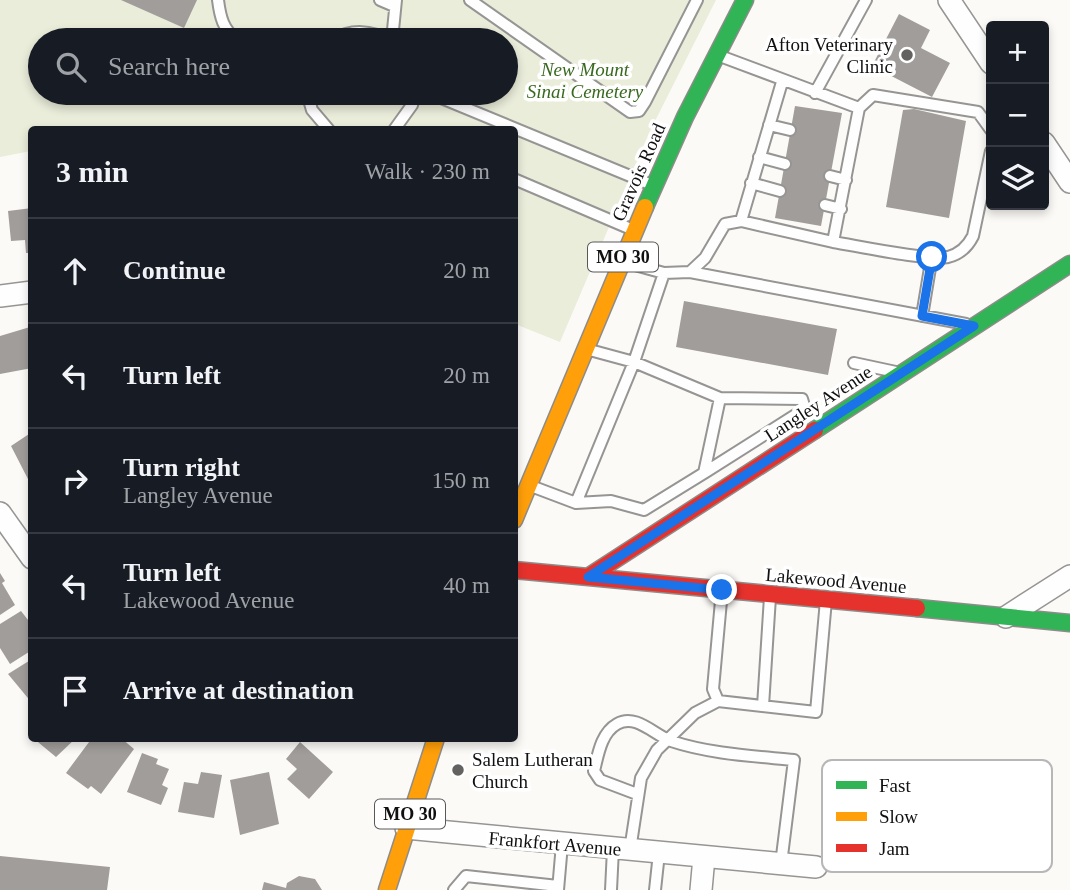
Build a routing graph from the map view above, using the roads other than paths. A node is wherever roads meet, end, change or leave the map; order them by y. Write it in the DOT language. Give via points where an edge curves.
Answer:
graph roads {
  1 [pos="218,0"];
  2 [pos="380,0"];
  3 [pos="470,0"];
  4 [pos="697,0"];
  5 [pos="745,0"];
  6 [pos="866,0"];
  7 [pos="949,0"];
  8 [pos="395,3"];
  9 [pos="226,28"];
  10 [pos="393,28"];
  11 [pos="510,28"];
  12 [pos="518,34"];
  13 [pos="716,55"];
  14 [pos="986,56"];
  15 [pos="782,82"];
  16 [pos="815,93"];
  17 [pos="311,105"];
  18 [pos="412,105"];
  19 [pos="458,105"];
  20 [pos="859,108"];
  21 [pos="986,123"];
  22 [pos="769,125"];
  23 [pos="326,126"];
  24 [pos="397,126"];
  25 [pos="509,126"];
  26 [pos="518,130"];
  27 [pos="790,130"];
  28 [pos="1047,147"];
  29 [pos="759,158"];
  30 [pos="785,164"];
  31 [pos="986,175"];
  32 [pos="830,176"];
  33 [pos="846,180"];
  34 [pos="518,181"];
  35 [pos="1070,182"];
  36 [pos="751,183"];
  37 [pos="654,186"];
  38 [pos="780,191"];
  39 [pos="825,205"];
  40 [pos="841,209"];
  41 [pos="741,220"];
  42 [pos="634,230"];
  43 [pos="833,242"];
  44 [pos="932,257"];
  45 [pos="622,261"];
  46 [pos="1070,264"];
  47 [pos="690,272"];
  48 [pos="664,273"];
  49 [pos="28,292"];
  50 [pos="0,296"];
  51 [pos="922,316"];
  52 [pos="974,326"];
  53 [pos="586,349"];
  54 [pos="634,362"];
  55 [pos="854,363"];
  56 [pos="902,373"];
  57 [pos="720,398"];
  58 [pos="704,473"];
  59 [pos="529,485"];
  60 [pos="576,503"];
  61 [pos="518,511"];
  62 [pos="0,513"];
  63 [pos="28,552"];
  64 [pos="518,570"];
  65 [pos="1070,576"];
  66 [pos="588,577"];
  67 [pos="722,590"];
  68 [pos="770,595"];
  69 [pos="826,600"];
  70 [pos="1006,617"];
  71 [pos="1070,623"];
  72 [pos="718,701"];
  73 [pos="763,706"];
  74 [pos="667,740"];
  75 [pos="435,742"];
  76 [pos="637,794"];
  77 [pos="405,828"];
  78 [pos="562,844"];
  79 [pos="622,849"];
  80 [pos="659,853"];
  81 [pos="704,857"];
  82 [pos="781,864"];
  83 [pos="816,867"];
  84 [pos="558,888"];
  85 [pos="387,890"];
  86 [pos="454,890"];
  87 [pos="611,890"];
  88 [pos="655,890"];
  89 [pos="701,890"];
  1 -- 9 [label="lane"];
  2 -- 8 [label="lane"];
  3 -- 11 [label="lane"];
  4 -- 12 [label="lane" via="639,111 630,112"];
  5 -- 13 [label="street, Gravois Road / MO 30"];
  6 -- 16 [label="lane"];
  7 -- 14 [label="street"];
  8 -- 10 [label="lane"];
  13 -- 15 [label="lane"];
  13 -- 37 [label="street, Gravois Road / MO 30"];
  15 -- 16 [label="lane"];
  15 -- 22 [label="lane"];
  16 -- 20 [label="lane"];
  17 -- 23 [label="lane"];
  18 -- 24 [label="lane"];
  19 -- 25 [label="lane"];
  20 -- 21 [label="lane" via="873,95 978,112"];
  20 -- 33 [label="lane"];
  22 -- 27 [label="lane"];
  22 -- 29 [label="lane"];
  26 -- 37 [label="lane"];
  28 -- 35 [label="street"];
  29 -- 30 [label="lane"];
  29 -- 36 [label="lane"];
  31 -- 44 [label="lane" via="968,246 946,257"];
  32 -- 33 [label="lane"];
  33 -- 40 [label="lane"];
  34 -- 42 [label="lane"];
  36 -- 38 [label="lane"];
  36 -- 41 [label="lane"];
  37 -- 42 [label="street, Gravois Road / MO 30"];
  39 -- 40 [label="lane"];
  40 -- 43 [label="lane"];
  41 -- 43 [label="lane"];
  41 -- 47 [label="lane" via="725,224 705,258"];
  42 -- 45 [label="street, Gravois Road / MO 30"];
  43 -- 44 [label="lane"];
  44 -- 51 [label="lane"];
  45 -- 48 [label="lane"];
  45 -- 53 [label="street, Gravois Road / MO 30"];
  46 -- 52 [label="street, Langley Avenue"];
  47 -- 48 [label="lane"];
  47 -- 51 [label="lane"];
  48 -- 54 [label="lane"];
  49 -- 50 [label="street"];
  51 -- 52 [label="lane"];
  52 -- 56 [label="street, Langley Avenue"];
  53 -- 54 [label="lane"];
  53 -- 59 [label="street, Gravois Road / MO 30"];
  54 -- 57 [label="lane"];
  54 -- 60 [label="lane"];
  55 -- 56 [label="lane"];
  56 -- 66 [label="street, Langley Avenue"];
  57 -- 58 [label="lane"];
  57 -- 58 [label="lane" via="802,399 805,409"];
  58 -- 60 [label="lane" via="644,510 611,502"];
  59 -- 60 [label="lane"];
  59 -- 61 [label="street, Gravois Road / MO 30"];
  62 -- 63 [label="street"];
  64 -- 66 [label="street, Lakewood Avenue"];
  65 -- 70 [label="street"];
  66 -- 67 [label="street, Lakewood Avenue"];
  67 -- 68 [label="street, Lakewood Avenue"];
  67 -- 72 [label="lane" via="713,689"];
  68 -- 69 [label="street, Lakewood Avenue"];
  68 -- 73 [label="lane"];
  69 -- 70 [label="street, Lakewood Avenue"];
  69 -- 73 [label="lane" via="816,712"];
  70 -- 71 [label="street, Lakewood Avenue"];
  72 -- 73 [label="lane"];
  72 -- 74 [label="lane" via="695,713"];
  74 -- 76 [label="lane" via="657,750"];
  74 -- 76 [label="lane" via="637,722 619,723 608,732 594,771 600,780"];
  74 -- 82 [label="lane" via="696,749 794,761"];
  75 -- 77 [label="street, MO 30"];
  76 -- 79 [label="lane"];
  77 -- 78 [label="street, Frankfort Avenue"];
  77 -- 85 [label="street, MO 30"];
  78 -- 79 [label="street, Frankfort Avenue"];
  78 -- 84 [label="lane"];
  79 -- 80 [label="street, Frankfort Avenue"];
  79 -- 87 [label="lane"];
  80 -- 81 [label="street, Frankfort Avenue"];
  80 -- 88 [label="lane"];
  81 -- 82 [label="street, Frankfort Avenue"];
  81 -- 89 [label="street"];
  82 -- 83 [label="street, Frankfort Avenue"];
  84 -- 86 [label="lane" via="466,877"];
}
